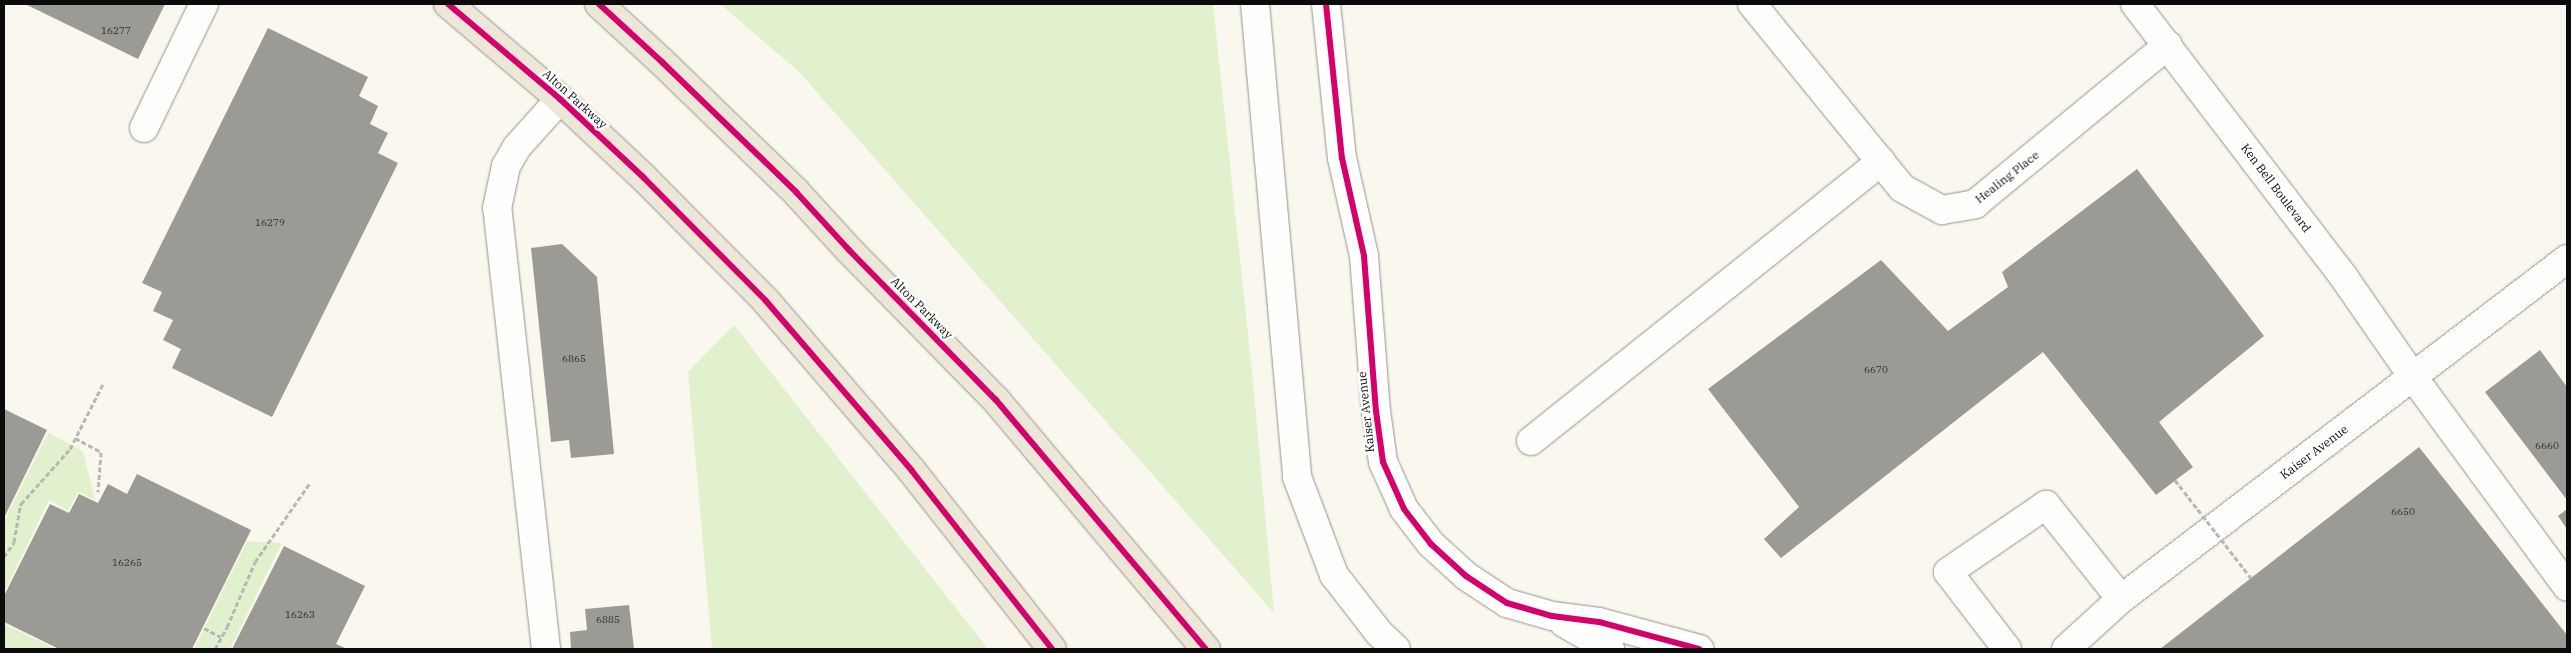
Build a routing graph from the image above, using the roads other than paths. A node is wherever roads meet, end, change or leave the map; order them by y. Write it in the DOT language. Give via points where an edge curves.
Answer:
graph roads {
  1 [pos="204,4"];
  2 [pos="448,4"];
  3 [pos="598,4"];
  4 [pos="1254,4"];
  5 [pos="1326,4"];
  6 [pos="1752,4"];
  7 [pos="2135,4"];
  8 [pos="2168,45"];
  9 [pos="560,100"];
  10 [pos="144,128"];
  11 [pos="1881,162"];
  12 [pos="2567,259"];
  13 [pos="2413,377"];
  14 [pos="1531,441"];
  15 [pos="2567,587"];
  16 [pos="2121,599"];
  17 [pos="1552,616"];
  18 [pos="546,649"];
  19 [pos="1052,649"];
  20 [pos="1206,649"];
  21 [pos="1396,649"];
  22 [pos="1610,649"];
  23 [pos="1698,649"];
  24 [pos="2007,649"];
  25 [pos="2066,649"];
  1 -- 10 [label="street"];
  2 -- 9 [label="main road, Alton Parkway"];
  3 -- 20 [label="main road, Alton Parkway" via="789,185 996,400"];
  4 -- 21 [label="street" via="1297,477 1334,575 1379,633"];
  5 -- 17 [label="street, Kaiser Avenue" via="1342,158 1364,256 1383,462 1404,509 1431,544 1466,576 1507,603"];
  6 -- 11 [label="street, Healing Place"];
  7 -- 8 [label="street, Ken Bell Boulevard"];
  8 -- 11 [label="street, Healing Place" via="1975,204 1942,210 1902,188"];
  8 -- 13 [label="street, Ken Bell Boulevard" via="2345,279"];
  9 -- 18 [label="street" via="517,147 506,166 497,208"];
  9 -- 19 [label="main road, Alton Parkway" via="644,178 778,315 912,471"];
  11 -- 14 [label="street"];
  12 -- 13 [label="street, Kaiser Avenue"];
  13 -- 15 [label="street, Ken Bell Boulevard"];
  13 -- 16 [label="street, Kaiser Avenue"];
  16 -- 24 [label="street" via="2046,505 1948,572"];
  16 -- 25 [label="street, Kaiser Avenue"];
  17 -- 22 [label="street, Kaiser Avenue"];
  17 -- 23 [label="street, Kaiser Avenue" via="1599,622"];
}
